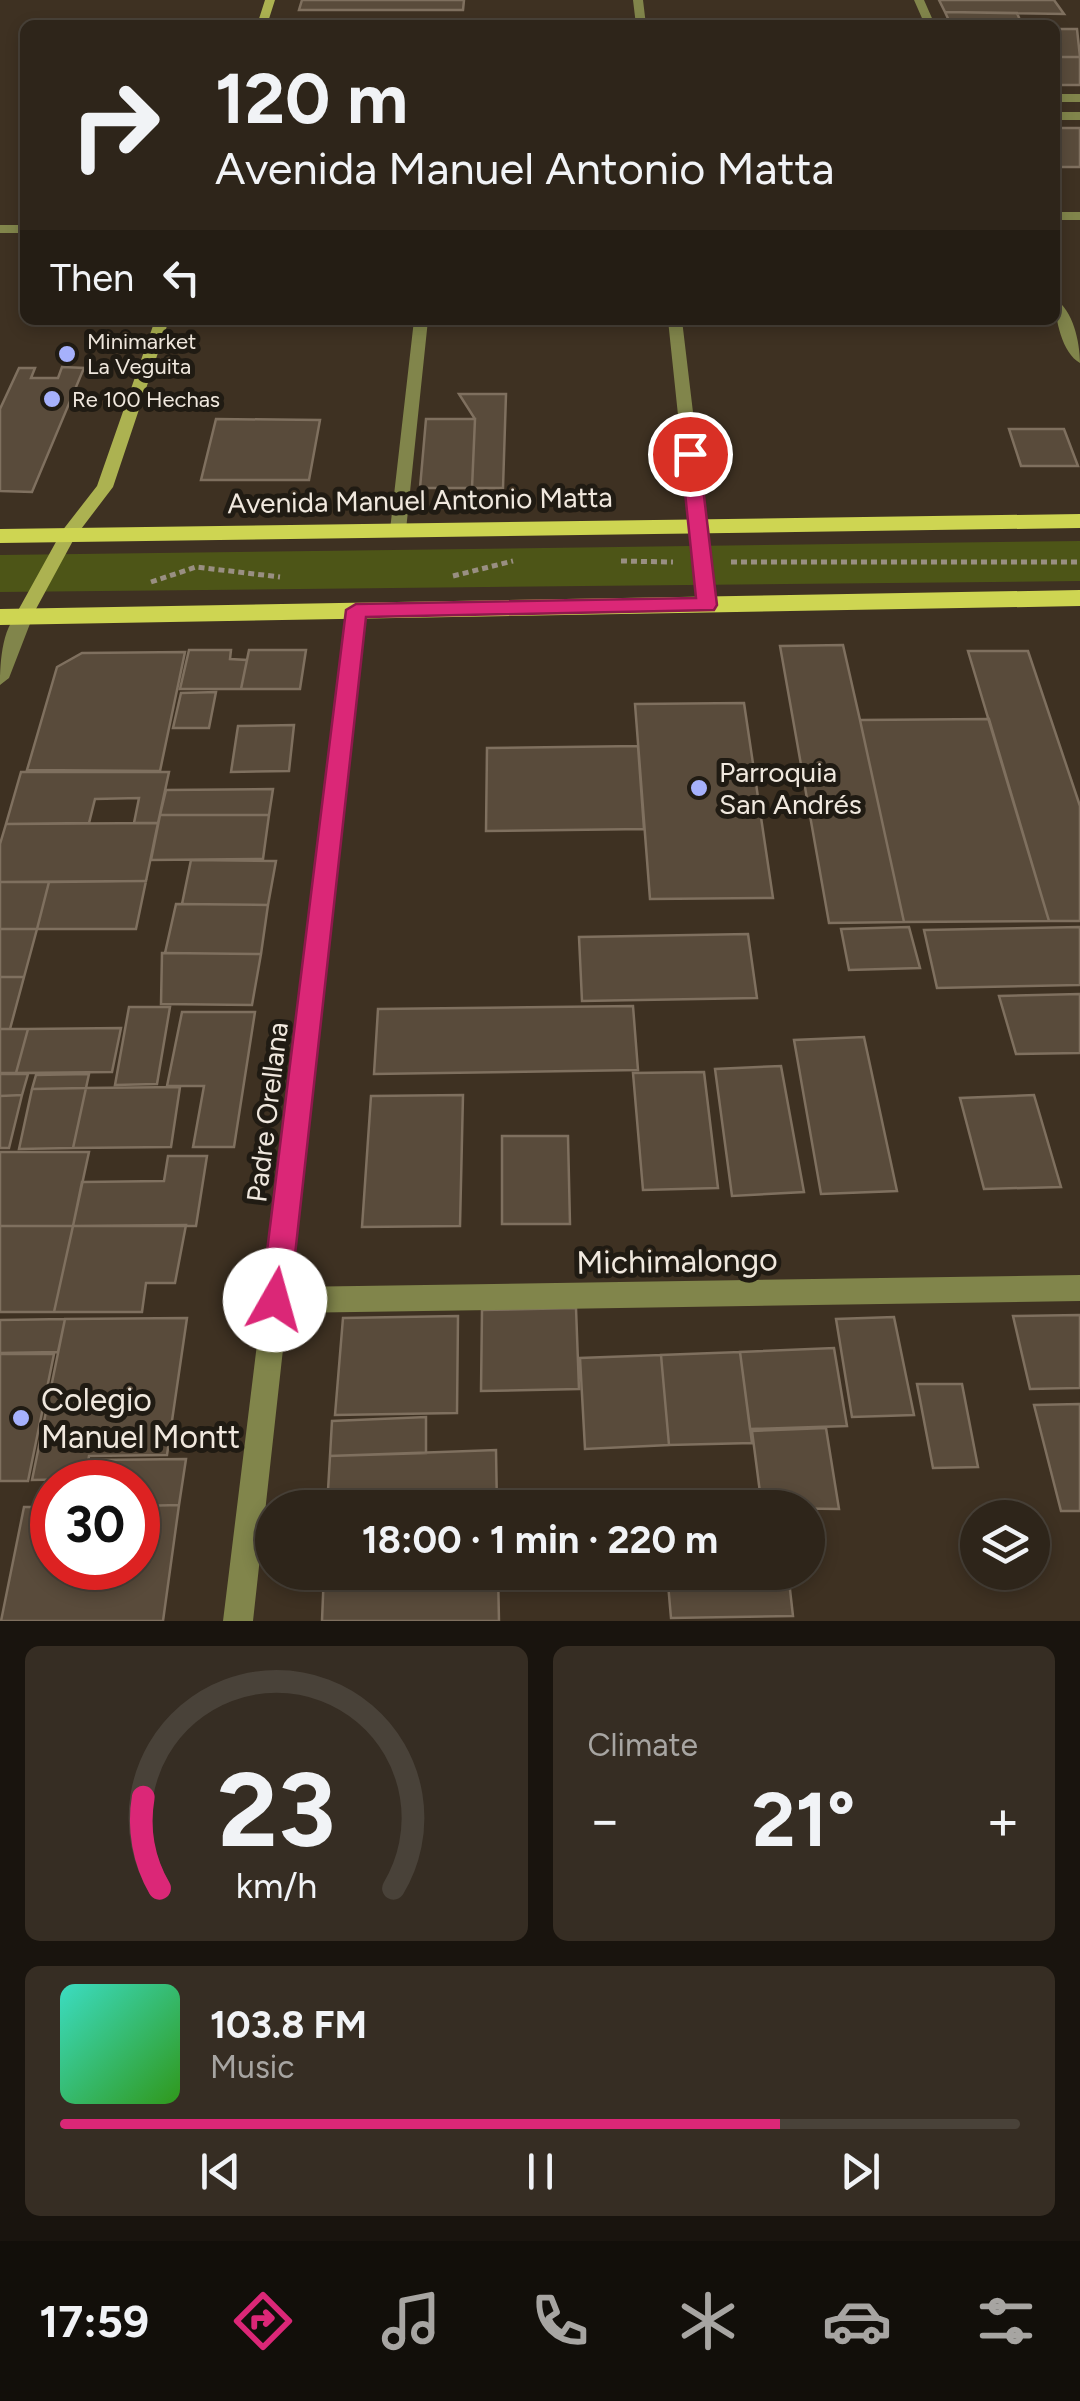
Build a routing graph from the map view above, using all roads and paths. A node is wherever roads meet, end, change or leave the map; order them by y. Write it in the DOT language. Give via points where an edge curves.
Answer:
graph roads {
  1 [pos="1060,314"];
  2 [pos="160,325"];
  3 [pos="420,325"];
  4 [pos="676,325"];
  5 [pos="1080,359"];
  6 [pos="1080,521"];
  7 [pos="698,526"];
  8 [pos="398,530"];
  9 [pos="68,535"];
  10 [pos="0,536"];
  11 [pos="516,560"];
  12 [pos="610,561"];
  13 [pos="702,562"];
  14 [pos="1080,562"];
  15 [pos="435,576"];
  16 [pos="299,577"];
  17 [pos="149,583"];
  18 [pos="1080,598"];
  19 [pos="707,605"];
  20 [pos="356,610"];
  21 [pos="12,617"];
  22 [pos="0,678"];
  23 [pos="1080,1288"];
  24 [pos="275,1300"];
  25 [pos="238,1621"];
  1 -- 5 [label="street"];
  2 -- 9 [label="main road" via="105,488"];
  3 -- 8 [label="street"];
  4 -- 7 [label="street"];
  6 -- 7 [label="main road, Avenida Manuel Antonio Matta"];
  7 -- 8 [label="main road, Avenida Manuel Antonio Matta"];
  7 -- 13 [label="street"];
  8 -- 9 [label="main road, Avenida Manuel Antonio Matta"];
  9 -- 10 [label="main road, Avenida Manuel Antonio Matta"];
  9 -- 21 [label="main road"];
  11 -- 15 [label="path"];
  12 -- 13 [label="path"];
  13 -- 14 [label="path"];
  13 -- 19 [label="street"];
  16 -- 17 [label="path" via="196,567"];
  18 -- 19 [label="main road"];
  19 -- 20 [label="main road"];
  20 -- 21 [label="main road"];
  20 -- 24 [label="street, Padre Orellana"];
  21 -- 22 [label="street"];
  23 -- 24 [label="street, Michimalongo"];
  24 -- 25 [label="street, Padre Orellana"];
}
